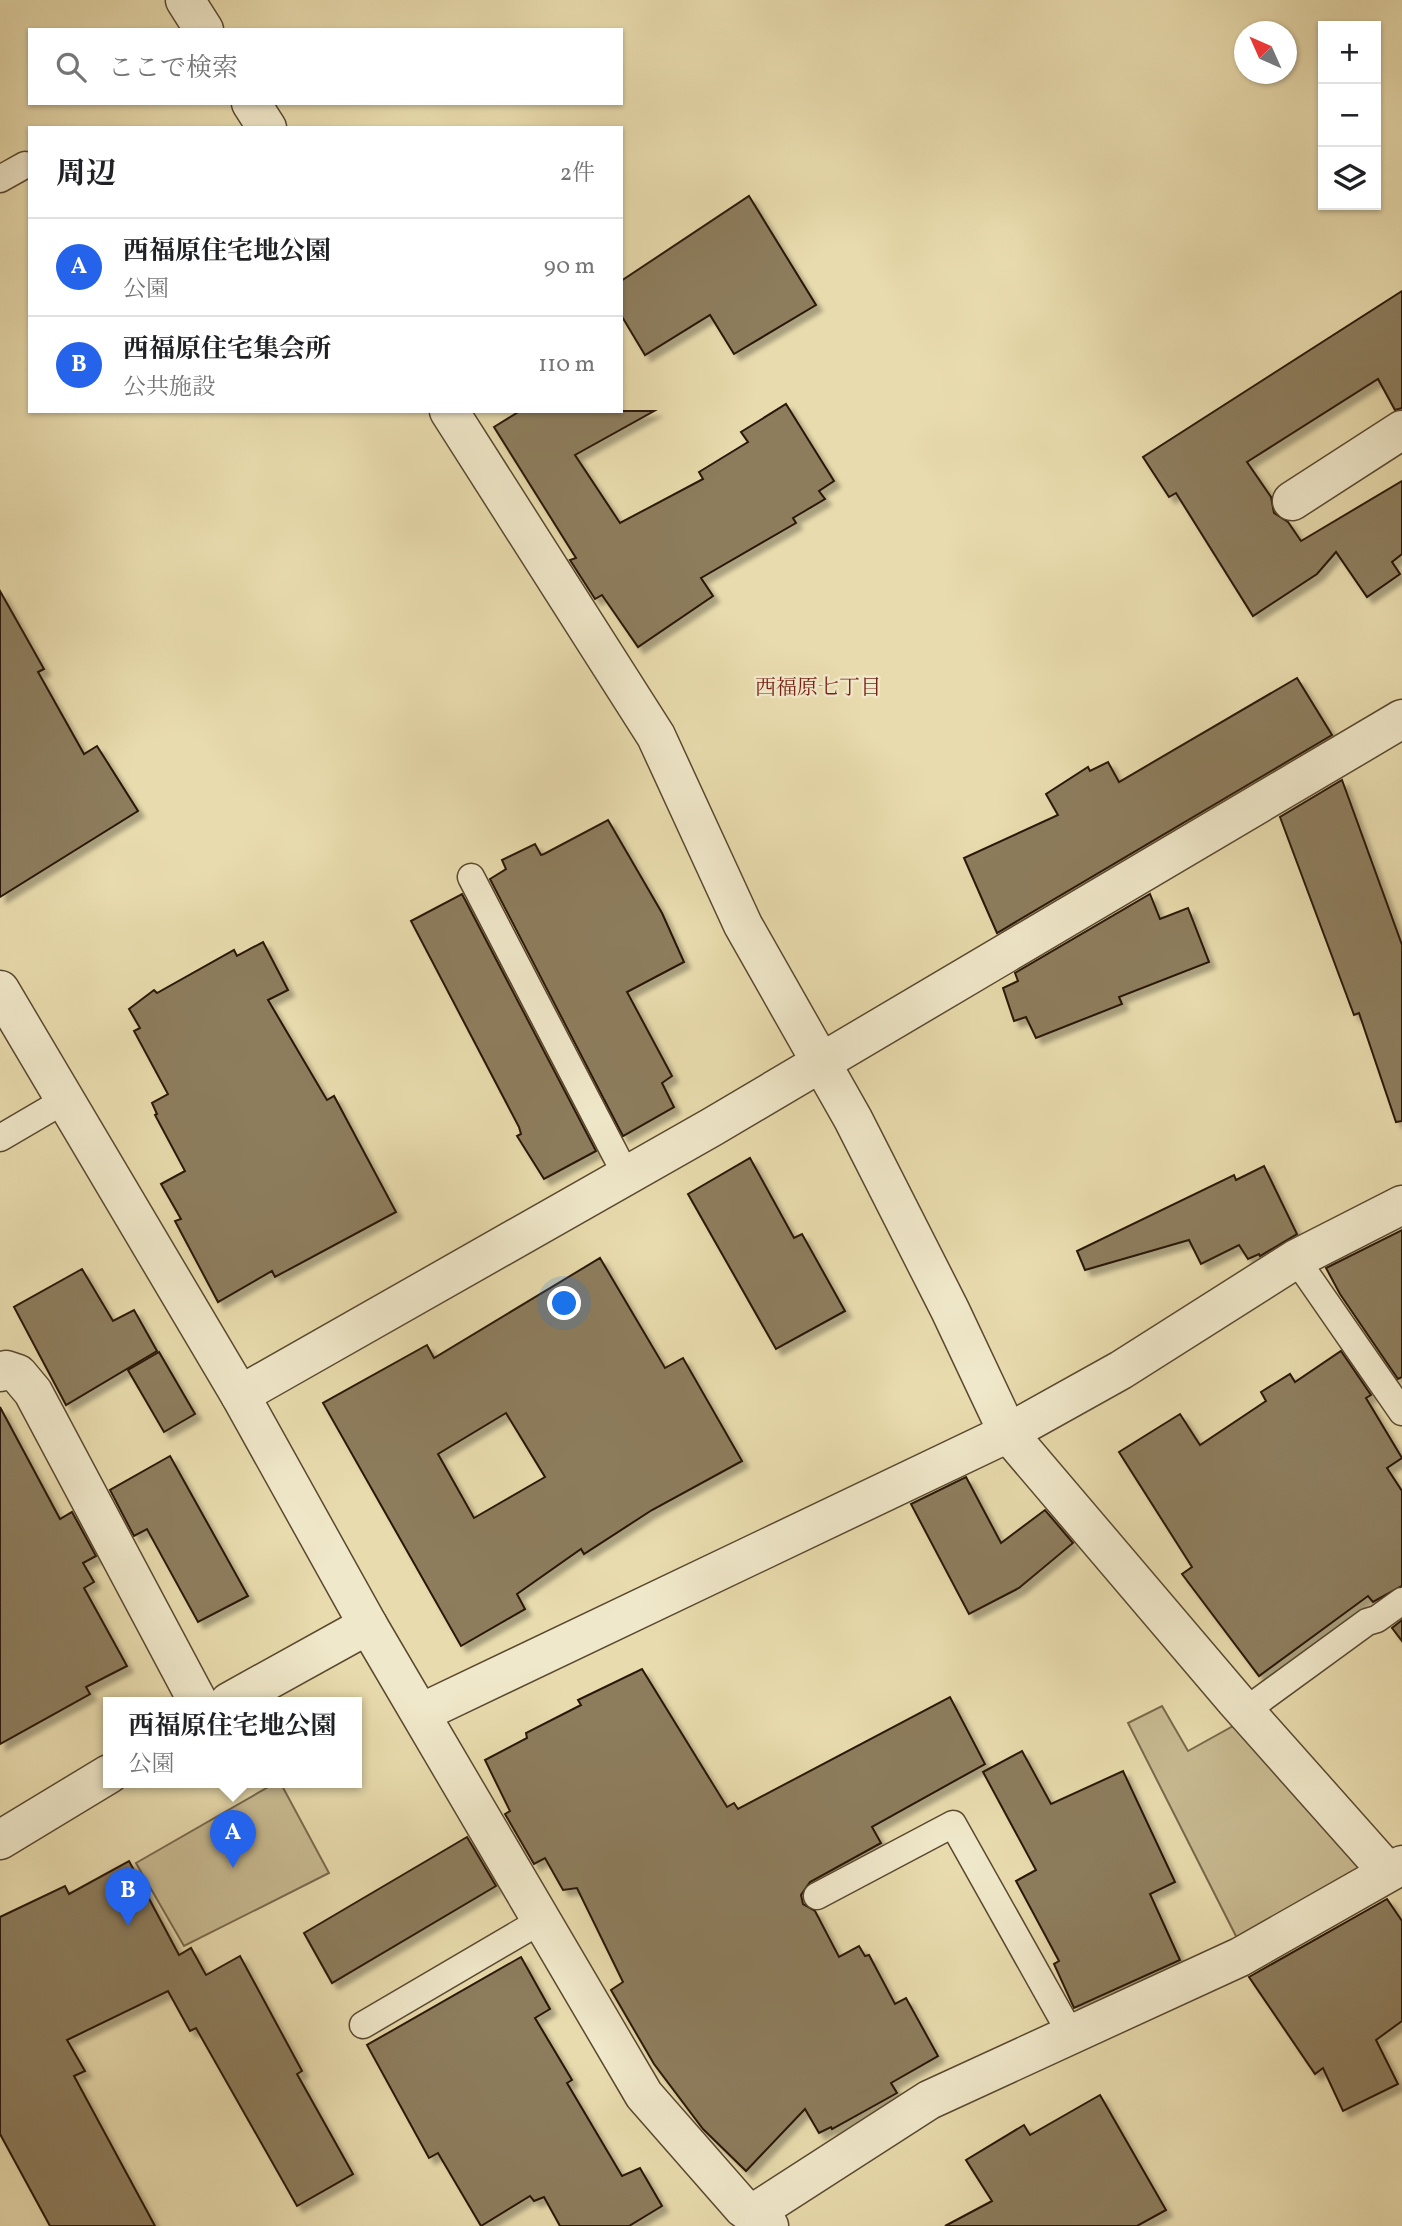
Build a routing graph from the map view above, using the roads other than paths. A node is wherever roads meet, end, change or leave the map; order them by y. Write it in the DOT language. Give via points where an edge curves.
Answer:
graph roads {
  1 [pos="184,0"];
  2 [pos="203,28"];
  3 [pos="252,105"];
  4 [pos="266,126"];
  5 [pos="25,165"];
  6 [pos="0,179"];
  7 [pos="450,413"];
  8 [pos="1402,430"];
  9 [pos="1292,501"];
  10 [pos="1402,719"];
  11 [pos="471,877"];
  12 [pos="1,993"];
  13 [pos="818,1062"];
  14 [pos="65,1100"];
  15 [pos="0,1138"];
  16 [pos="626,1175"];
  17 [pos="1402,1205"];
  18 [pos="1296,1259"];
  19 [pos="0,1373"];
  20 [pos="240,1395"];
  21 [pos="1402,1412"];
  22 [pos="1008,1433"];
  23 [pos="1402,1601"];
  24 [pos="368,1625"];
  25 [pos="195,1697"];
  26 [pos="238,1697"];
  27 [pos="1245,1711"];
  28 [pos="421,1713"];
  29 [pos="103,1778"];
  30 [pos="0,1840"];
  31 [pos="1397,1877"];
  32 [pos="817,1896"];
  33 [pos="542,1920"];
  34 [pos="363,2025"];
  35 [pos="1072,2036"];
  36 [pos="760,2222"];
  1 -- 2 [label="street"];
  3 -- 4 [label="street"];
  5 -- 6 [label="lane"];
  7 -- 13 [label="street" via="656,736 743,925"];
  8 -- 9 [label="street"];
  10 -- 13 [label="street"];
  11 -- 16 [label="lane"];
  12 -- 14 [label="street"];
  13 -- 16 [label="street"];
  13 -- 22 [label="street" via="859,1130"];
  14 -- 15 [label="lane"];
  14 -- 20 [label="street"];
  16 -- 20 [label="street"];
  17 -- 18 [label="street"];
  18 -- 21 [label="lane"];
  18 -- 22 [label="street" via="1121,1370"];
  19 -- 25 [label="street" via="18,1374 33,1392"];
  20 -- 24 [label="street"];
  22 -- 27 [label="street"];
  22 -- 28 [label="street"];
  23 -- 27 [label="lane"];
  24 -- 26 [label="street"];
  24 -- 28 [label="street"];
  27 -- 31 [label="street"];
  28 -- 33 [label="street"];
  29 -- 30 [label="street"];
  31 -- 35 [label="street"];
  32 -- 35 [label="lane" via="953,1824"];
  33 -- 34 [label="lane"];
  33 -- 36 [label="street" via="644,2095"];
  35 -- 36 [label="street" via="929,2100"];
}
